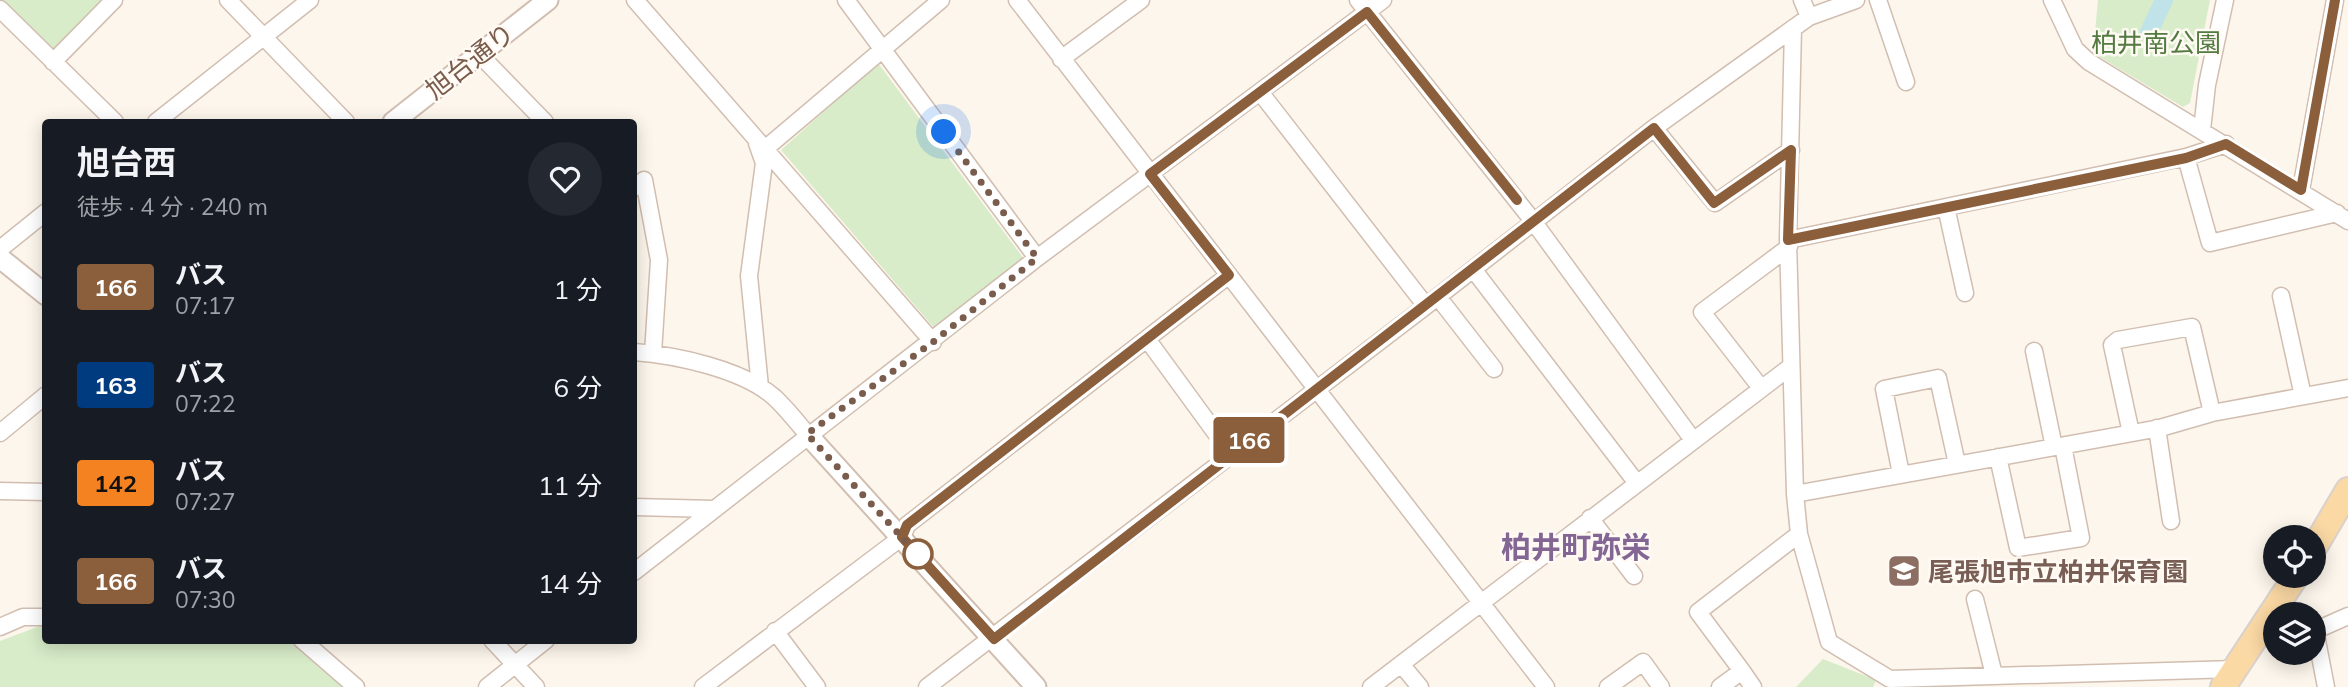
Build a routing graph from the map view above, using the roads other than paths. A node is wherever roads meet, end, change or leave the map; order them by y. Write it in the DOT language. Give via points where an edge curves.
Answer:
graph roads {
  1 [pos="114,0"];
  2 [pos="228,0"];
  3 [pos="310,0"];
  4 [pos="548,0"];
  5 [pos="635,0"];
  6 [pos="846,0"];
  7 [pos="941,0"];
  8 [pos="1017,0"];
  9 [pos="1140,0"];
  10 [pos="1383,0"];
  11 [pos="1802,0"];
  12 [pos="1856,0"];
  13 [pos="1878,0"];
  14 [pos="2052,0"];
  15 [pos="2225,0"];
  16 [pos="2335,0"];
  17 [pos="1363,6"];
  18 [pos="0,9"];
  19 [pos="1809,17"];
  20 [pos="1793,28"];
  21 [pos="263,36"];
  22 [pos="882,49"];
  23 [pos="478,53"];
  24 [pos="1061,59"];
  25 [pos="53,62"];
  26 [pos="1906,82"];
  27 [pos="1260,92"];
  28 [pos="112,119"];
  29 [pos="160,119"];
  30 [pos="343,119"];
  31 [pos="397,119"];
  32 [pos="542,119"];
  33 [pos="1654,128"];
  34 [pos="2202,130"];
  35 [pos="761,143"];
  36 [pos="2226,144"];
  37 [pos="1791,150"];
  38 [pos="2186,158"];
  39 [pos="1150,174"];
  40 [pos="637,186"];
  41 [pos="2301,190"];
  42 [pos="1946,207"];
  43 [pos="42,215"];
  44 [pos="2342,217"];
  45 [pos="1533,221"];
  46 [pos="1788,243"];
  47 [pos="0,249"];
  48 [pos="0,258"];
  49 [pos="1037,258"];
  50 [pos="1473,269"];
  51 [pos="1229,275"];
  52 [pos="42,292"];
  53 [pos="1965,293"];
  54 [pos="2281,296"];
  55 [pos="1432,302"];
  56 [pos="1147,339"];
  57 [pos="933,342"];
  58 [pos="2034,351"];
  59 [pos="637,352"];
  60 [pos="653,353"];
  61 [pos="1790,367"];
  62 [pos="1494,369"];
  63 [pos="760,387"];
  64 [pos="1315,388"];
  65 [pos="1761,388"];
  66 [pos="2348,388"];
  67 [pos="2303,396"];
  68 [pos="42,398"];
  69 [pos="2212,413"];
  70 [pos="2157,428"];
  71 [pos="0,433"];
  72 [pos="2131,433"];
  73 [pos="807,434"];
  74 [pos="1693,440"];
  75 [pos="2059,447"];
  76 [pos="1231,454"];
  77 [pos="1998,457"];
  78 [pos="1957,464"];
  79 [pos="1901,474"];
  80 [pos="1636,482"];
  81 [pos="2348,490"];
  82 [pos="0,491"];
  83 [pos="42,492"];
  84 [pos="1795,494"];
  85 [pos="637,508"];
  86 [pos="714,509"];
  87 [pos="1590,518"];
  88 [pos="2171,521"];
  89 [pos="2326,528"];
  90 [pos="1799,534"];
  91 [pos="902,537"];
  92 [pos="637,570"];
  93 [pos="1634,576"];
  94 [pos="1975,599"];
  95 [pos="1480,603"];
  96 [pos="2348,616"];
  97 [pos="42,617"];
  98 [pos="0,626"];
  99 [pos="2326,626"];
  100 [pos="775,631"];
  101 [pos="994,639"];
  102 [pos="2263,642"];
  103 [pos="307,644"];
  104 [pos="496,644"];
  105 [pos="541,644"];
  106 [pos="515,664"];
  107 [pos="1401,664"];
  108 [pos="2321,665"];
  109 [pos="1742,671"];
  110 [pos="1994,675"];
  111 [pos="2229,678"];
  112 [pos="1882,681"];
  113 [pos="356,687"];
  114 [pos="487,687"];
  115 [pos="536,687"];
  116 [pos="703,687"];
  117 [pos="817,687"];
  118 [pos="927,687"];
  119 [pos="1037,687"];
  120 [pos="1371,687"];
  121 [pos="1420,687"];
  122 [pos="1546,687"];
  123 [pos="1608,687"];
  124 [pos="1661,687"];
  125 [pos="1720,687"];
  126 [pos="1753,687"];
  127 [pos="2326,687"];
  1 -- 25 [label="street"];
  2 -- 21 [label="street"];
  3 -- 21 [label="street"];
  4 -- 23 [label="street, 旭台通り"];
  5 -- 35 [label="street"];
  6 -- 22 [label="street"];
  7 -- 22 [label="street"];
  8 -- 24 [label="street"];
  9 -- 24 [label="street"];
  10 -- 17 [label="street"];
  11 -- 19 [label="street"];
  12 -- 19 [label="street"];
  13 -- 26 [label="street"];
  14 -- 34 [label="street" via="2075,49 2089,62"];
  15 -- 34 [label="street"];
  16 -- 41 [label="street"];
  17 -- 27 [label="street"];
  17 -- 45 [label="street"];
  18 -- 25 [label="street"];
  19 -- 20 [label="street"];
  20 -- 33 [label="street"];
  20 -- 37 [label="street"];
  21 -- 29 [label="street"];
  21 -- 30 [label="street"];
  22 -- 35 [label="street"];
  22 -- 49 [label="street"];
  23 -- 31 [label="street, 旭台通り"];
  23 -- 32 [label="street"];
  24 -- 39 [label="street"];
  25 -- 28 [label="street"];
  27 -- 39 [label="street"];
  27 -- 55 [label="street"];
  33 -- 37 [label="street" via="1714,203"];
  33 -- 45 [label="street"];
  34 -- 36 [label="street"];
  35 -- 57 [label="street"];
  35 -- 63 [label="street" via="764,163 749,276"];
  36 -- 38 [label="street"];
  36 -- 41 [label="street"];
  37 -- 46 [label="street"];
  38 -- 42 [label="street"];
  38 -- 44 [label="street" via="2210,243"];
  39 -- 49 [label="street"];
  39 -- 51 [label="street"];
  40 -- 60 [label="street" via="644,180 659,260"];
  41 -- 44 [label="street"];
  42 -- 46 [label="street"];
  42 -- 53 [label="street"];
  43 -- 47 [label="street"];
  45 -- 50 [label="street"];
  45 -- 74 [label="street"];
  46 -- 61 [label="street"];
  46 -- 65 [label="street" via="1702,312"];
  48 -- 52 [label="street"];
  49 -- 57 [label="street"];
  50 -- 55 [label="street"];
  50 -- 80 [label="street"];
  51 -- 56 [label="street"];
  51 -- 64 [label="street"];
  54 -- 67 [label="street"];
  55 -- 62 [label="street"];
  55 -- 64 [label="street"];
  56 -- 76 [label="street"];
  56 -- 91 [label="street" via="907,525"];
  57 -- 73 [label="street"];
  58 -- 75 [label="street"];
  59 -- 60 [label="street"];
  60 -- 63 [label="street" via="713,367"];
  61 -- 65 [label="street"];
  61 -- 84 [label="street"];
  63 -- 73 [label="street"];
  64 -- 76 [label="street"];
  64 -- 95 [label="street"];
  65 -- 74 [label="street"];
  66 -- 67 [label="street"];
  67 -- 69 [label="street"];
  68 -- 71 [label="street"];
  69 -- 70 [label="street"];
  69 -- 72 [label="street" via="2192,327 2118,340 2112,345"];
  70 -- 72 [label="street"];
  70 -- 88 [label="street"];
  72 -- 75 [label="street"];
  73 -- 86 [label="street"];
  73 -- 91 [label="street"];
  74 -- 80 [label="street"];
  75 -- 77 [label="street"];
  75 -- 77 [label="street" via="2081,538 2018,548"];
  76 -- 101 [label="street"];
  77 -- 78 [label="street"];
  78 -- 79 [label="street"];
  78 -- 79 [label="street" via="1938,378 1884,388"];
  79 -- 84 [label="street"];
  80 -- 87 [label="street"];
  81 -- 89 [label="main road"];
  82 -- 83 [label="street"];
  84 -- 90 [label="street"];
  85 -- 86 [label="street"];
  86 -- 92 [label="street"];
  87 -- 93 [label="street"];
  87 -- 95 [label="street"];
  90 -- 109 [label="street" via="1698,612"];
  90 -- 112 [label="street" via="1829,642"];
  91 -- 100 [label="street"];
  91 -- 101 [label="street"];
  94 -- 110 [label="street"];
  95 -- 107 [label="street"];
  95 -- 122 [label="street"];
  96 -- 99 [label="street"];
  97 -- 98 [label="street" via="23,617"];
  100 -- 116 [label="street"];
  100 -- 117 [label="street"];
  101 -- 118 [label="street"];
  101 -- 119 [label="street"];
  102 -- 111 [label="main road"];
  103 -- 113 [label="street"];
  104 -- 106 [label="street"];
  105 -- 106 [label="street"];
  106 -- 114 [label="street"];
  106 -- 115 [label="street"];
  107 -- 120 [label="street"];
  107 -- 121 [label="street"];
  108 -- 127 [label="street"];
  109 -- 125 [label="street"];
  109 -- 126 [label="street"];
  110 -- 111 [label="street"];
  110 -- 112 [label="street"];
  123 -- 124 [label="street" via="1643,662"];
}
